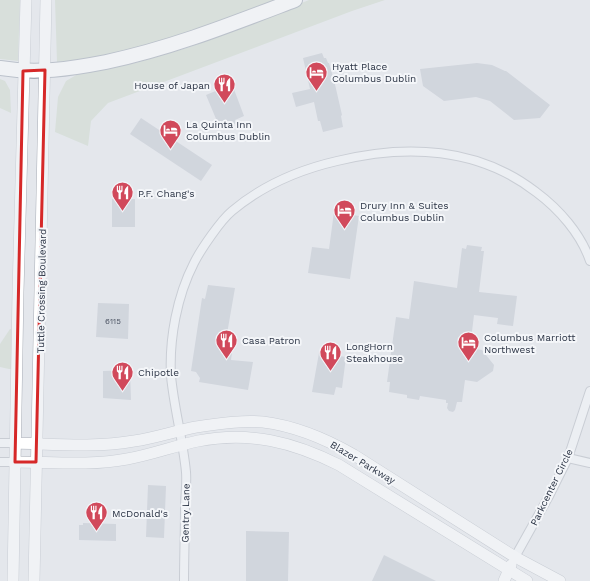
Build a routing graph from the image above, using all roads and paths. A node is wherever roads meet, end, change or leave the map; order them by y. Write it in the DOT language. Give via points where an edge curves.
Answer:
graph roads {
  1 [pos="26,0"];
  2 [pos="46,0"];
  3 [pos="294,0"];
  4 [pos="0,68"];
  5 [pos="45,70"];
  6 [pos="23,71"];
  7 [pos="590,261"];
  8 [pos="590,391"];
  9 [pos="179,431"];
  10 [pos="0,443"];
  11 [pos="15,443"];
  12 [pos="37,444"];
  13 [pos="182,446"];
  14 [pos="568,458"];
  15 [pos="0,462"];
  16 [pos="15,462"];
  17 [pos="36,462"];
  18 [pos="590,463"];
  19 [pos="515,557"];
  20 [pos="508,571"];
  21 [pos="13,581"];
  22 [pos="34,581"];
  23 [pos="184,581"];
  24 [pos="504,581"];
  25 [pos="527,581"];
  26 [pos="560,581"];
  1 -- 6 [label="street"];
  2 -- 5 [label="street, Tuttle Crossing Boulevard"];
  3 -- 5 [label="highway" via="158,50 72,69"];
  4 -- 6 [label="highway"];
  5 -- 6 [label="highway"];
  5 -- 12 [label="street, Tuttle Crossing Boulevard"];
  6 -- 11 [label="street"];
  7 -- 9 [label="street" via="581,241 566,220 546,200 518,179 470,159 434,152 398,151 356,156 295,173 271,184 231,212 206,243 184,284 176,315 171,376"];
  8 -- 14 [label="street, Parkcenter Circle"];
  9 -- 12 [label="street, Blazer Parkway" via="134,442"];
  9 -- 13 [label="street"];
  9 -- 19 [label="street, Blazer Parkway" via="253,422 297,429 331,442 354,455"];
  10 -- 11 [label="street, Blazer Parkway"];
  11 -- 12 [label="street, Blazer Parkway"];
  11 -- 16 [label="street"];
  12 -- 17 [label="street, Tuttle Crossing Boulevard"];
  13 -- 17 [label="street, Blazer Parkway" via="116,461"];
  13 -- 20 [label="street, Blazer Parkway" via="216,438 234,437 260,438 306,450 339,465"];
  13 -- 23 [label="street, Gentry Lane" via="186,473"];
  14 -- 18 [label="street"];
  14 -- 19 [label="street, Parkcenter Circle"];
  15 -- 16 [label="street, Blazer Parkway"];
  16 -- 17 [label="street, Blazer Parkway"];
  16 -- 21 [label="street"];
  17 -- 22 [label="street, Tuttle Crossing Boulevard"];
  19 -- 20 [label="street"];
  19 -- 26 [label="street, Blazer Parkway"];
  20 -- 24 [label="street"];
  20 -- 25 [label="street, Blazer Parkway"];
}
